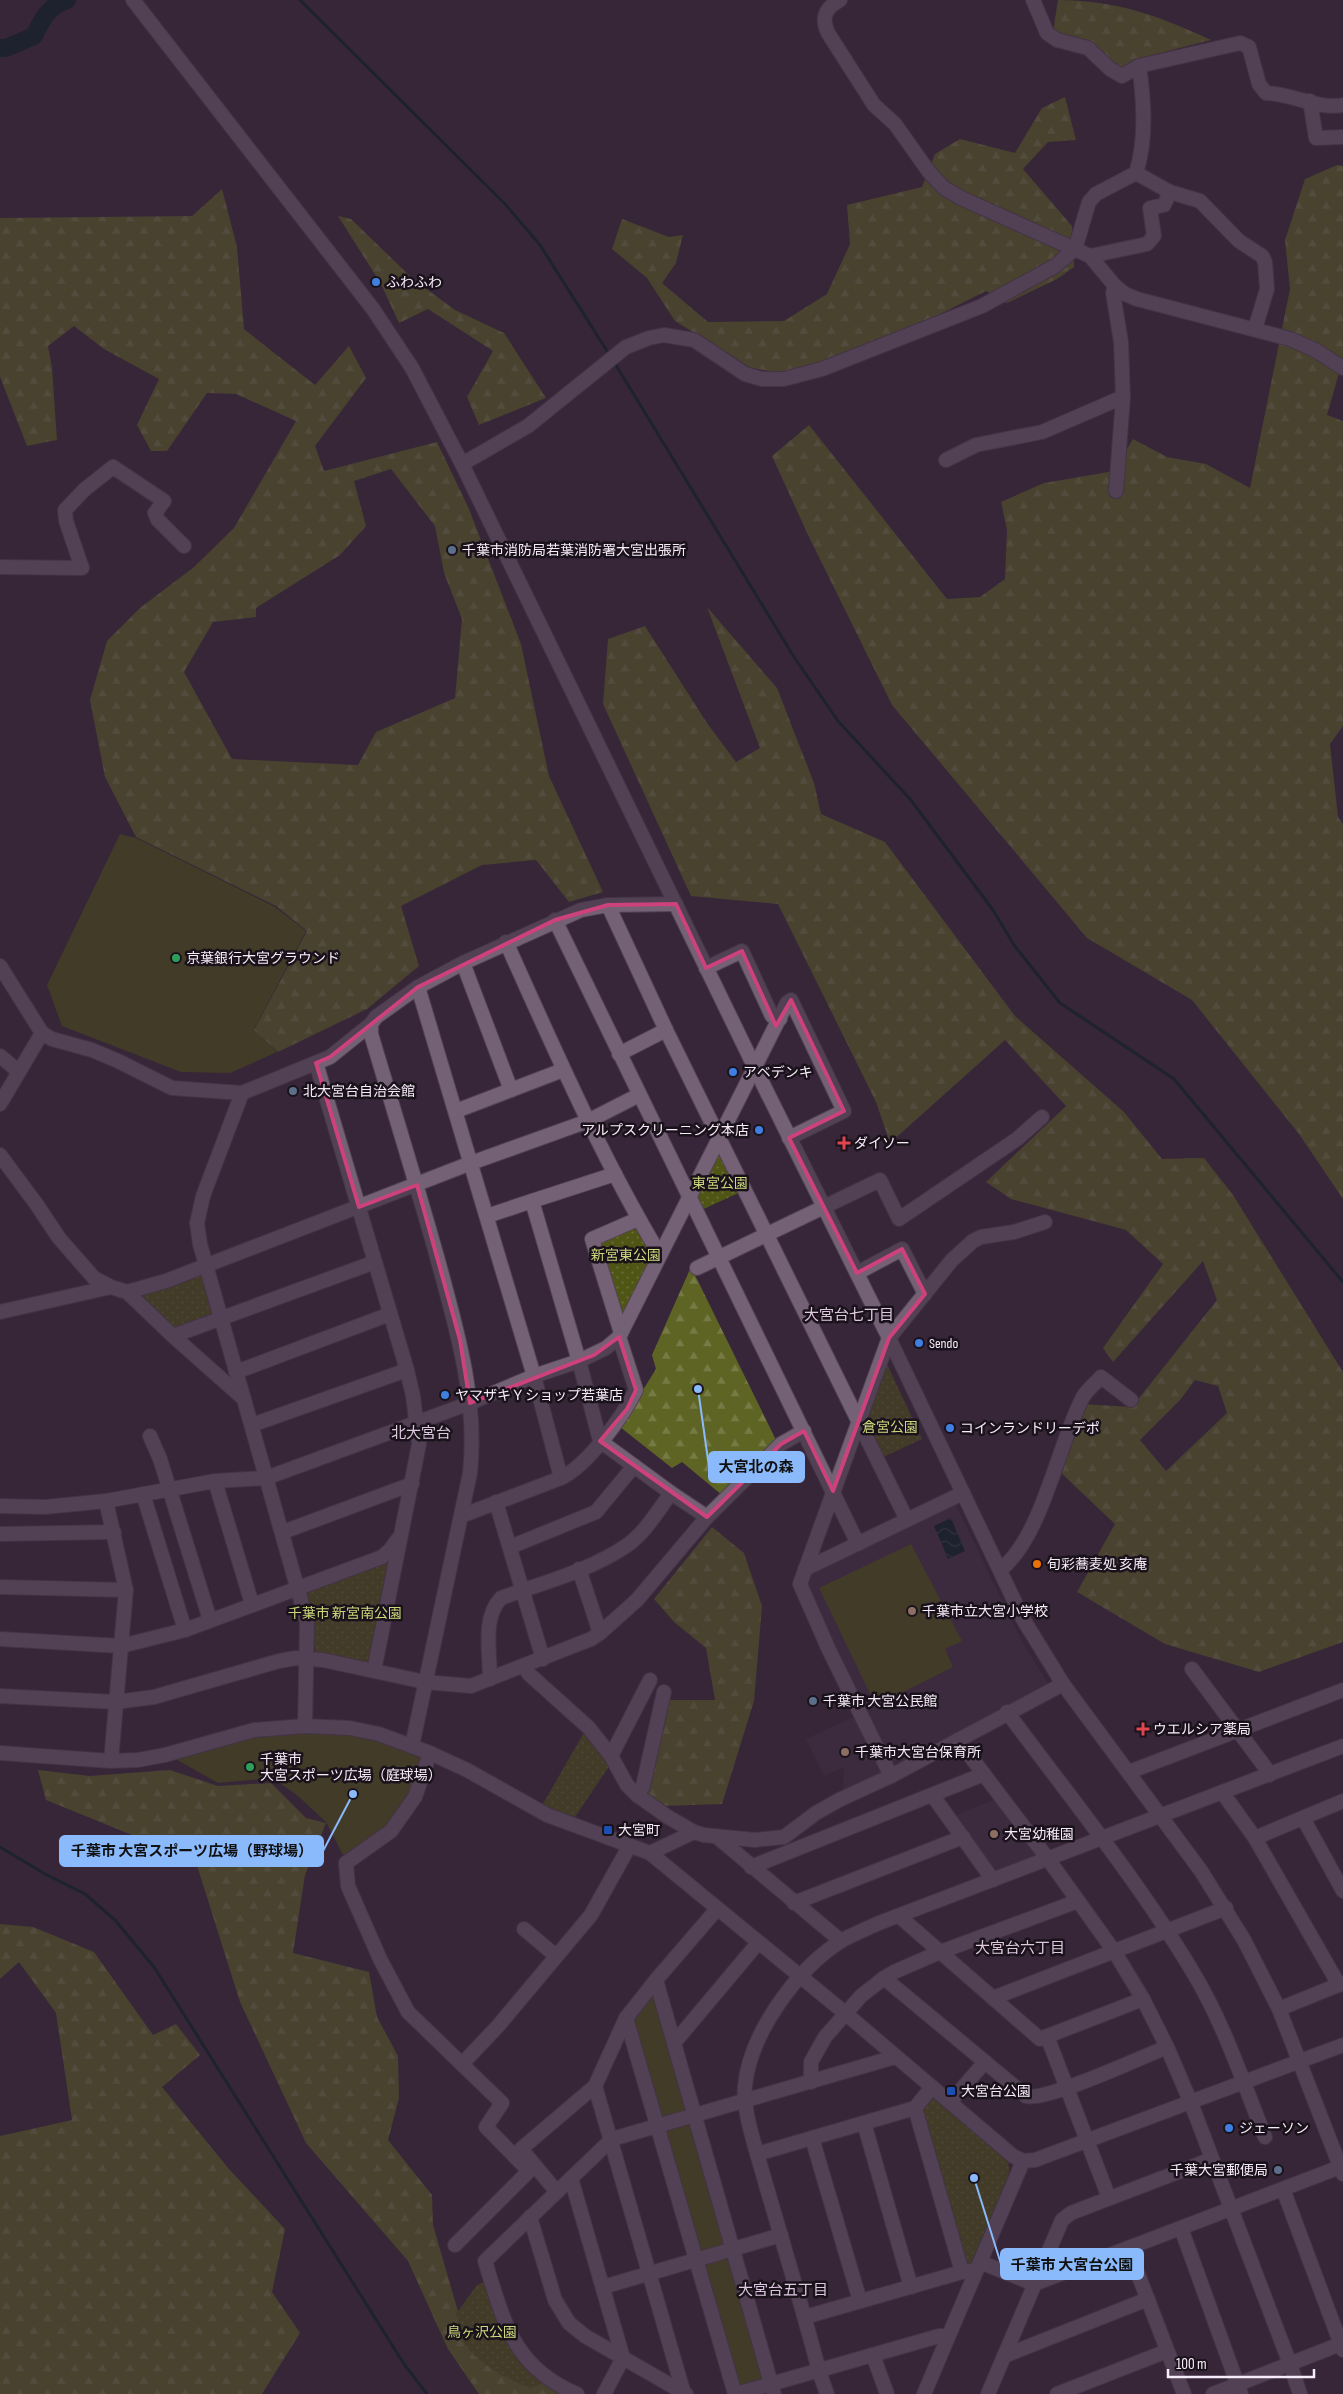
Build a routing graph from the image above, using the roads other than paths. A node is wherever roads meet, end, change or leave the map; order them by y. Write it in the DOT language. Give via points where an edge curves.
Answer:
graph roads {
  1 [pos="133,0"];
  2 [pos="840,0"];
  3 [pos="1033,0"];
  4 [pos="1139,66"];
  5 [pos="1310,101"];
  6 [pos="1343,105"];
  7 [pos="1343,137"];
  8 [pos="1136,173"];
  9 [pos="1170,192"];
  10 [pos="1075,249"];
  11 [pos="1090,256"];
  12 [pos="1115,286"];
  13 [pos="1255,329"];
  14 [pos="1343,368"];
  15 [pos="1122,397"];
  16 [pos="946,460"];
  17 [pos="462,464"];
  18 [pos="1116,491"];
  19 [pos="184,546"];
  20 [pos="0,567"];
  21 [pos="608,904"];
  22 [pos="676,904"];
  23 [pos="555,920"];
  24 [pos="506,942"];
  25 [pos="462,963"];
  26 [pos="706,968"];
  27 [pos="2,973"];
  28 [pos="418,987"];
  29 [pos="780,1019"];
  30 [pos="371,1024"];
  31 [pos="666,1030"];
  32 [pos="42,1034"];
  33 [pos="619,1054"];
  34 [pos="0,1056"];
  35 [pos="316,1063"];
  36 [pos="754,1068"];
  37 [pos="563,1070"];
  38 [pos="18,1071"];
  39 [pos="511,1090"];
  40 [pos="242,1093"];
  41 [pos="639,1096"];
  42 [pos="0,1104"];
  43 [pos="456,1111"];
  44 [pos="1042,1117"];
  45 [pos="588,1121"];
  46 [pos="720,1138"];
  47 [pos="789,1138"];
  48 [pos="0,1155"];
  49 [pos="471,1163"];
  50 [pos="614,1174"];
  51 [pos="417,1185"];
  52 [pos="690,1197"];
  53 [pos="532,1201"];
  54 [pos="824,1206"];
  55 [pos="359,1207"];
  56 [pos="487,1216"];
  57 [pos="638,1219"];
  58 [pos="1045,1222"];
  59 [pos="766,1235"];
  60 [pos="660,1255"];
  61 [pos="719,1258"];
  62 [pos="375,1262"];
  63 [pos="206,1266"];
  64 [pos="697,1268"];
  65 [pos="857,1273"];
  66 [pos="111,1286"];
  67 [pos="127,1292"];
  68 [pos="925,1294"];
  69 [pos="0,1312"];
  70 [pos="390,1314"];
  71 [pos="221,1319"];
  72 [pos="620,1335"];
  73 [pos="173,1336"];
  74 [pos="889,1338"];
  75 [pos="579,1361"];
  76 [pos="407,1370"];
  77 [pos="236,1372"];
  78 [pos="534,1376"];
  79 [pos="244,1399"];
  80 [pos="1131,1400"];
  81 [pos="470,1403"];
  82 [pos="859,1421"];
  83 [pos="416,1422"];
  84 [pos="252,1425"];
  85 [pos="804,1432"];
  86 [pos="150,1436"];
  87 [pos="600,1441"];
  88 [pos="634,1466"];
  89 [pos="266,1478"];
  90 [pos="561,1478"];
  91 [pos="216,1481"];
  92 [pos="412,1484"];
  93 [pos="168,1489"];
  94 [pos="833,1491"];
  95 [pos="671,1493"];
  96 [pos="963,1493"];
  97 [pos="143,1494"];
  98 [pos="106,1501"];
  99 [pos="496,1502"];
  100 [pos="0,1506"];
  101 [pos="461,1516"];
  102 [pos="707,1516"];
  103 [pos="907,1520"];
  104 [pos="114,1532"];
  105 [pos="283,1532"];
  106 [pos="0,1534"];
  107 [pos="400,1536"];
  108 [pos="858,1544"];
  109 [pos="510,1547"];
  110 [pos="579,1569"];
  111 [pos="805,1569"];
  112 [pos="1000,1570"];
  113 [pos="0,1587"];
  114 [pos="298,1588"];
  115 [pos="126,1590"];
  116 [pos="522,1590"];
  117 [pos="252,1604"];
  118 [pos="210,1620"];
  119 [pos="185,1630"];
  120 [pos="600,1633"];
  121 [pos="0,1640"];
  122 [pos="120,1646"];
  123 [pos="307,1658"];
  124 [pos="543,1659"];
  125 [pos="524,1666"];
  126 [pos="1192,1669"];
  127 [pos="374,1671"];
  128 [pos="490,1679"];
  129 [pos="650,1680"];
  130 [pos="425,1682"];
  131 [pos="1063,1684"];
  132 [pos="1343,1690"];
  133 [pos="664,1692"];
  134 [pos="0,1696"];
  135 [pos="116,1702"];
  136 [pos="1007,1712"];
  137 [pos="304,1726"];
  138 [pos="1238,1730"];
  139 [pos="958,1740"];
  140 [pos="412,1746"];
  141 [pos="1343,1746"];
  142 [pos="430,1752"];
  143 [pos="0,1753"];
  144 [pos="611,1756"];
  145 [pos="111,1761"];
  146 [pos="1129,1772"];
  147 [pos="984,1774"];
  148 [pos="1269,1775"];
  149 [pos="891,1776"];
  150 [pos="1222,1792"];
  151 [pos="637,1795"];
  152 [pos="933,1796"];
  153 [pos="1343,1802"];
  154 [pos="1160,1816"];
  155 [pos="1303,1818"];
  156 [pos="694,1832"];
  157 [pos="716,1836"];
  158 [pos="963,1837"];
  159 [pos="1101,1838"];
  160 [pos="1255,1838"];
  161 [pos="630,1845"];
  162 [pos="650,1853"];
  163 [pos="1048,1859"];
  164 [pos="752,1867"];
  165 [pos="992,1880"];
  166 [pos="1343,1891"];
  167 [pos="1078,1901"];
  168 [pos="794,1903"];
  169 [pos="1226,1908"];
  170 [pos="717,1909"];
  171 [pos="899,1916"];
  172 [pos="524,1929"];
  173 [pos="1166,1931"];
  174 [pos="841,1941"];
  175 [pos="758,1943"];
  176 [pos="1114,1951"];
  177 [pos="940,1952"];
  178 [pos="556,1956"];
  179 [pos="800,1978"];
  180 [pos="884,1978"];
  181 [pos="656,1980"];
  182 [pos="1341,1984"];
  183 [pos="993,1998"];
  184 [pos="1143,1999"];
  185 [pos="1279,2009"];
  186 [pos="845,2014"];
  187 [pos="626,2018"];
  188 [pos="1047,2036"];
  189 [pos="674,2042"];
  190 [pos="1343,2045"];
  191 [pos="1167,2047"];
  192 [pos="895,2057"];
  193 [pos="985,2062"];
  194 [pos="1298,2062"];
  195 [pos="462,2064"];
  196 [pos="810,2082"];
  197 [pos="1243,2082"];
  198 [pos="595,2086"];
  199 [pos="932,2087"];
  200 [pos="1067,2087"];
  201 [pos="745,2101"];
  202 [pos="950,2102"];
  203 [pos="1191,2103"];
  204 [pos="915,2108"];
  205 [pos="692,2115"];
  206 [pos="864,2123"];
  207 [pos="657,2126"];
  208 [pos="1265,2136"];
  209 [pos="812,2138"];
  210 [pos="612,2139"];
  211 [pos="1088,2142"];
  212 [pos="757,2154"];
  213 [pos="1212,2159"];
  214 [pos="1023,2161"];
  215 [pos="532,2169"];
  216 [pos="1342,2171"];
  217 [pos="571,2178"];
  218 [pos="1283,2188"];
  219 [pos="557,2192"];
  220 [pos="1109,2198"];
  221 [pos="1232,2208"];
  222 [pos="530,2217"];
  223 [pos="1181,2228"];
  224 [pos="781,2235"];
  225 [pos="455,2245"];
  226 [pos="1128,2248"];
  227 [pos="732,2249"];
  228 [pos="696,2260"];
  229 [pos="972,2269"];
  230 [pos="650,2274"];
  231 [pos="1034,2284"];
  232 [pos="603,2287"];
  233 [pos="911,2287"];
  234 [pos="1148,2300"];
  235 [pos="860,2301"];
  236 [pos="805,2317"];
  237 [pos="948,2336"];
  238 [pos="1342,2346"];
  239 [pos="1168,2351"];
  240 [pos="873,2355"];
  241 [pos="1004,2356"];
  242 [pos="623,2358"];
  243 [pos="1290,2364"];
  244 [pos="819,2371"];
  245 [pos="772,2389"];
  246 [pos="1239,2389"];
  247 [pos="577,2394"];
  248 [pos="604,2394"];
  249 [pos="685,2394"];
  250 [pos="735,2394"];
  251 [pos="827,2394"];
  252 [pos="887,2394"];
  253 [pos="924,2394"];
  254 [pos="988,2394"];
  255 [pos="1056,2394"];
  256 [pos="1184,2394"];
  257 [pos="1213,2394"];
  258 [pos="1300,2394"];
  1 -- 17 [label="street" via="373,309 412,368"];
  2 -- 10 [label="street" via="825,14 828,33 874,105 895,124 944,188"];
  3 -- 4 [label="street" via="1047,33 1057,40 1088,48 1122,76"];
  4 -- 5 [label="street" via="1240,43 1249,46 1259,84 1266,93 1281,93"];
  4 -- 8 [label="street" via="1144,116"];
  5 -- 6 [label="street"];
  5 -- 7 [label="street" via="1316,138"];
  8 -- 9 [label="street"];
  8 -- 10 [label="street" via="1096,194 1089,202"];
  9 -- 11 [label="street" via="1164,205 1150,208 1154,236 1147,244"];
  9 -- 13 [label="street" via="1200,200 1239,241 1262,256 1267,289"];
  10 -- 11 [label="street"];
  10 -- 17 [label="street" via="1055,266 982,306 805,375 762,379 745,374 694,340 664,335 649,338 626,347 528,426"];
  11 -- 12 [label="street"];
  12 -- 13 [label="street" via="1137,299"];
  12 -- 15 [label="street"];
  13 -- 14 [label="street" via="1315,350"];
  15 -- 16 [label="street" via="1042,432 976,445"];
  15 -- 18 [label="street"];
  17 -- 22 [label="street"];
  19 -- 20 [label="street" via="158,520 155,513 164,501 114,467 84,490 65,510 82,568"];
  21 -- 22 [label="street"];
  21 -- 23 [label="street"];
  21 -- 31 [label="street"];
  22 -- 26 [label="street"];
  23 -- 24 [label="street"];
  23 -- 33 [label="street"];
  24 -- 25 [label="street"];
  24 -- 37 [label="street"];
  25 -- 28 [label="street"];
  25 -- 39 [label="street"];
  26 -- 29 [label="street" via="742,950 772,1016"];
  26 -- 36 [label="street"];
  27 -- 32 [label="street"];
  28 -- 30 [label="street"];
  28 -- 43 [label="street"];
  29 -- 36 [label="street"];
  29 -- 47 [label="street" via="791,1000 844,1112"];
  30 -- 35 [label="street" via="330,1057"];
  30 -- 51 [label="street" via="371,1034"];
  31 -- 33 [label="street"];
  31 -- 46 [label="street"];
  32 -- 38 [label="street"];
  32 -- 40 [label="street" via="92,1050 172,1088"];
  33 -- 41 [label="street"];
  34 -- 38 [label="street"];
  35 -- 40 [label="street"];
  35 -- 55 [label="street"];
  36 -- 46 [label="street"];
  36 -- 47 [label="street"];
  37 -- 39 [label="street"];
  37 -- 45 [label="street"];
  38 -- 42 [label="street"];
  39 -- 43 [label="street"];
  40 -- 63 [label="street" via="203,1196 197,1223"];
  41 -- 45 [label="street"];
  41 -- 52 [label="street"];
  43 -- 49 [label="street"];
  44 -- 54 [label="street" via="1017,1139 899,1219 880,1180"];
  45 -- 49 [label="street"];
  45 -- 50 [label="street"];
  46 -- 52 [label="street"];
  46 -- 59 [label="street"];
  47 -- 54 [label="street"];
  48 -- 66 [label="street" via="59,1238 94,1278"];
  49 -- 51 [label="street"];
  49 -- 56 [label="street"];
  50 -- 53 [label="street"];
  50 -- 57 [label="street"];
  51 -- 55 [label="street"];
  51 -- 81 [label="street" via="460,1340"];
  52 -- 60 [label="street"];
  52 -- 61 [label="street"];
  53 -- 56 [label="street"];
  53 -- 75 [label="street"];
  54 -- 59 [label="street"];
  54 -- 65 [label="street"];
  55 -- 62 [label="street"];
  55 -- 63 [label="street"];
  56 -- 78 [label="street"];
  57 -- 60 [label="street"];
  57 -- 72 [label="street" via="592,1239"];
  58 -- 68 [label="street" via="973,1241 952,1260"];
  59 -- 61 [label="street"];
  59 -- 82 [label="street"];
  60 -- 72 [label="street"];
  61 -- 64 [label="street"];
  61 -- 85 [label="street"];
  62 -- 70 [label="street"];
  62 -- 71 [label="street"];
  63 -- 67 [label="street"];
  63 -- 71 [label="street"];
  65 -- 68 [label="street" via="902,1249"];
  65 -- 74 [label="street"];
  66 -- 67 [label="street"];
  66 -- 69 [label="street"];
  67 -- 73 [label="street"];
  68 -- 74 [label="street"];
  70 -- 76 [label="street"];
  70 -- 77 [label="street"];
  71 -- 73 [label="street"];
  71 -- 77 [label="street"];
  72 -- 75 [label="street" via="606,1348"];
  72 -- 87 [label="street" via="636,1390 627,1409"];
  73 -- 79 [label="street"];
  74 -- 82 [label="street"];
  74 -- 96 [label="street"];
  75 -- 78 [label="street"];
  75 -- 87 [label="street"];
  76 -- 83 [label="street"];
  76 -- 84 [label="street"];
  77 -- 79 [label="street"];
  78 -- 81 [label="street"];
  78 -- 90 [label="street"];
  79 -- 84 [label="street"];
  80 -- 112 [label="street" via="1101,1377 1084,1396 1032,1526 1014,1557"];
  81 -- 83 [label="street"];
  81 -- 101 [label="street" via="473,1448"];
  82 -- 94 [label="street"];
  82 -- 103 [label="street"];
  83 -- 89 [label="street"];
  83 -- 92 [label="street" via="419,1444"];
  84 -- 89 [label="street"];
  85 -- 94 [label="street"];
  85 -- 102 [label="street" via="781,1444"];
  86 -- 93 [label="street"];
  87 -- 88 [label="street"];
  87 -- 90 [label="street" via="583,1463"];
  88 -- 95 [label="street"];
  88 -- 109 [label="street" via="596,1512"];
  89 -- 91 [label="street"];
  89 -- 105 [label="street"];
  90 -- 99 [label="street"];
  91 -- 93 [label="street"];
  91 -- 117 [label="street"];
  92 -- 105 [label="street"];
  92 -- 107 [label="street"];
  93 -- 97 [label="street"];
  93 -- 118 [label="street"];
  94 -- 108 [label="street"];
  94 -- 111 [label="street"];
  95 -- 102 [label="street"];
  95 -- 110 [label="street" via="627,1546"];
  96 -- 103 [label="street"];
  96 -- 112 [label="street"];
  97 -- 98 [label="street"];
  97 -- 119 [label="street"];
  98 -- 100 [label="street" via="45,1507"];
  98 -- 104 [label="street"];
  99 -- 101 [label="street"];
  99 -- 109 [label="street"];
  101 -- 130 [label="street"];
  102 -- 120 [label="street" via="637,1600"];
  103 -- 108 [label="street"];
  104 -- 106 [label="street"];
  104 -- 115 [label="street"];
  105 -- 114 [label="street"];
  107 -- 114 [label="street" via="382,1557"];
  107 -- 127 [label="street"];
  108 -- 111 [label="street"];
  109 -- 116 [label="street"];
  110 -- 116 [label="street"];
  110 -- 120 [label="street"];
  111 -- 149 [label="street" via="800,1584"];
  112 -- 131 [label="street" via="1023,1619"];
  113 -- 115 [label="street"];
  114 -- 117 [label="street"];
  114 -- 123 [label="street" via="307,1622"];
  115 -- 122 [label="street"];
  116 -- 124 [label="street"];
  116 -- 128 [label="street" via="500,1598 493,1606 489,1618"];
  117 -- 118 [label="street"];
  118 -- 119 [label="street"];
  119 -- 122 [label="street"];
  120 -- 124 [label="street"];
  121 -- 122 [label="street"];
  122 -- 135 [label="street"];
  123 -- 127 [label="street"];
  123 -- 135 [label="street" via="279,1661 154,1697"];
  123 -- 137 [label="street"];
  124 -- 125 [label="street"];
  125 -- 128 [label="street"];
  125 -- 144 [label="street" via="589,1728"];
  126 -- 138 [label="street"];
  127 -- 130 [label="street"];
  128 -- 130 [label="street" via="471,1686"];
  129 -- 144 [label="street"];
  130 -- 140 [label="street"];
  131 -- 136 [label="street"];
  131 -- 146 [label="street"];
  132 -- 138 [label="street"];
  133 -- 151 [label="street" via="643,1786"];
  134 -- 135 [label="street"];
  135 -- 145 [label="street"];
  136 -- 139 [label="street"];
  136 -- 159 [label="street"];
  137 -- 140 [label="street" via="350,1728"];
  137 -- 145 [label="street" via="254,1730 164,1755"];
  138 -- 146 [label="street"];
  138 -- 148 [label="street"];
  139 -- 147 [label="street"];
  139 -- 149 [label="street"];
  140 -- 142 [label="street"];
  141 -- 148 [label="street"];
  142 -- 161 [label="street" via="547,1815"];
  142 -- 195 [label="street" via="415,1797 391,1831 346,1863 348,1886 408,2012"];
  143 -- 145 [label="street"];
  144 -- 151 [label="street" via="627,1786"];
  146 -- 154 [label="street"];
  147 -- 152 [label="street"];
  147 -- 163 [label="street"];
  148 -- 150 [label="street"];
  149 -- 157 [label="street" via="816,1813 784,1837 755,1840"];
  150 -- 154 [label="street"];
  150 -- 160 [label="street"];
  151 -- 156 [label="street"];
  152 -- 158 [label="street"];
  152 -- 164 [label="street"];
  153 -- 155 [label="street"];
  154 -- 159 [label="street"];
  154 -- 169 [label="street"];
  155 -- 160 [label="street"];
  155 -- 166 [label="street"];
  156 -- 157 [label="street"];
  156 -- 162 [label="street"];
  157 -- 164 [label="street"];
  158 -- 165 [label="street"];
  158 -- 168 [label="street"];
  159 -- 163 [label="street"];
  159 -- 173 [label="street"];
  160 -- 182 [label="street"];
  161 -- 162 [label="street"];
  161 -- 178 [label="street" via="590,1915"];
  162 -- 170 [label="street"];
  163 -- 165 [label="street"];
  163 -- 167 [label="street"];
  164 -- 168 [label="street"];
  165 -- 171 [label="street"];
  167 -- 176 [label="street"];
  167 -- 177 [label="street"];
  168 -- 174 [label="street"];
  169 -- 173 [label="street"];
  169 -- 185 [label="street"];
  170 -- 175 [label="street"];
  170 -- 181 [label="street"];
  171 -- 174 [label="street"];
  171 -- 177 [label="street"];
  172 -- 178 [label="street"];
  173 -- 176 [label="street"];
  173 -- 197 [label="street" via="1195,1974"];
  174 -- 179 [label="street"];
  175 -- 179 [label="street"];
  175 -- 189 [label="street"];
  176 -- 183 [label="street"];
  176 -- 184 [label="street"];
  177 -- 180 [label="street"];
  177 -- 183 [label="street"];
  178 -- 195 [label="street"];
  179 -- 186 [label="street"];
  179 -- 201 [label="street" via="774,2010 758,2040 748,2069"];
  180 -- 186 [label="street"];
  180 -- 193 [label="street"];
  181 -- 187 [label="street"];
  181 -- 189 [label="street"];
  182 -- 185 [label="street"];
  183 -- 188 [label="street" via="1040,2039"];
  184 -- 188 [label="street"];
  184 -- 191 [label="street"];
  185 -- 194 [label="street"];
  186 -- 192 [label="street"];
  186 -- 196 [label="street" via="817,2050 811,2062"];
  187 -- 198 [label="street"];
  187 -- 207 [label="street"];
  188 -- 200 [label="street"];
  189 -- 205 [label="street"];
  190 -- 194 [label="street"];
  191 -- 200 [label="street"];
  191 -- 203 [label="street"];
  192 -- 196 [label="street"];
  192 -- 199 [label="street"];
  193 -- 200 [label="street" via="1026,2096 1039,2097"];
  193 -- 202 [label="street"];
  194 -- 197 [label="street"];
  194 -- 216 [label="street"];
  195 -- 215 [label="street" via="502,2103 486,2127"];
  196 -- 201 [label="street"];
  197 -- 203 [label="street"];
  197 -- 208 [label="street"];
  198 -- 210 [label="street"];
  198 -- 215 [label="street" via="521,2149"];
  199 -- 202 [label="street"];
  199 -- 204 [label="street"];
  200 -- 211 [label="street"];
  201 -- 205 [label="street"];
  201 -- 212 [label="street"];
  202 -- 214 [label="street"];
  203 -- 211 [label="street"];
  203 -- 213 [label="street"];
  204 -- 206 [label="street"];
  204 -- 229 [label="street"];
  205 -- 207 [label="street"];
  205 -- 227 [label="street"];
  206 -- 209 [label="street"];
  206 -- 233 [label="street"];
  207 -- 210 [label="street"];
  207 -- 228 [label="street"];
  209 -- 212 [label="street"];
  209 -- 235 [label="street"];
  210 -- 217 [label="street"];
  210 -- 230 [label="street"];
  211 -- 214 [label="street"];
  211 -- 220 [label="street"];
  212 -- 224 [label="street"];
  213 -- 220 [label="street"];
  213 -- 221 [label="street"];
  214 -- 229 [label="street"];
  215 -- 219 [label="street"];
  215 -- 225 [label="street"];
  216 -- 218 [label="street"];
  217 -- 219 [label="street"];
  217 -- 232 [label="street"];
  218 -- 221 [label="street"];
  218 -- 238 [label="street"];
  219 -- 222 [label="street"];
  220 -- 231 [label="street" via="1071,2212 1062,2220"];
  221 -- 223 [label="street"];
  221 -- 243 [label="street"];
  222 -- 242 [label="street" via="561,2312 577,2330"];
  222 -- 247 [label="street" via="485,2261 504,2321 521,2352 544,2375"];
  223 -- 226 [label="street"];
  223 -- 246 [label="street"];
  224 -- 227 [label="street"];
  224 -- 236 [label="street"];
  226 -- 231 [label="street"];
  226 -- 234 [label="street"];
  227 -- 228 [label="street"];
  227 -- 245 [label="street"];
  228 -- 230 [label="street"];
  228 -- 250 [label="street"];
  229 -- 231 [label="street"];
  229 -- 233 [label="street"];
  229 -- 237 [label="street"];
  230 -- 232 [label="street"];
  230 -- 249 [label="street"];
  231 -- 241 [label="street"];
  232 -- 242 [label="street"];
  233 -- 235 [label="street"];
  234 -- 239 [label="street"];
  234 -- 241 [label="street"];
  235 -- 236 [label="street"];
  236 -- 244 [label="street"];
  237 -- 240 [label="street"];
  237 -- 253 [label="street"];
  238 -- 243 [label="street"];
  239 -- 255 [label="street"];
  239 -- 256 [label="street"];
  240 -- 244 [label="street"];
  240 -- 252 [label="street"];
  241 -- 254 [label="street"];
  242 -- 248 [label="street"];
  242 -- 249 [label="street"];
  243 -- 246 [label="street"];
  243 -- 258 [label="street"];
  244 -- 245 [label="street"];
  244 -- 251 [label="street"];
  245 -- 250 [label="street"];
  246 -- 257 [label="street"];
}
